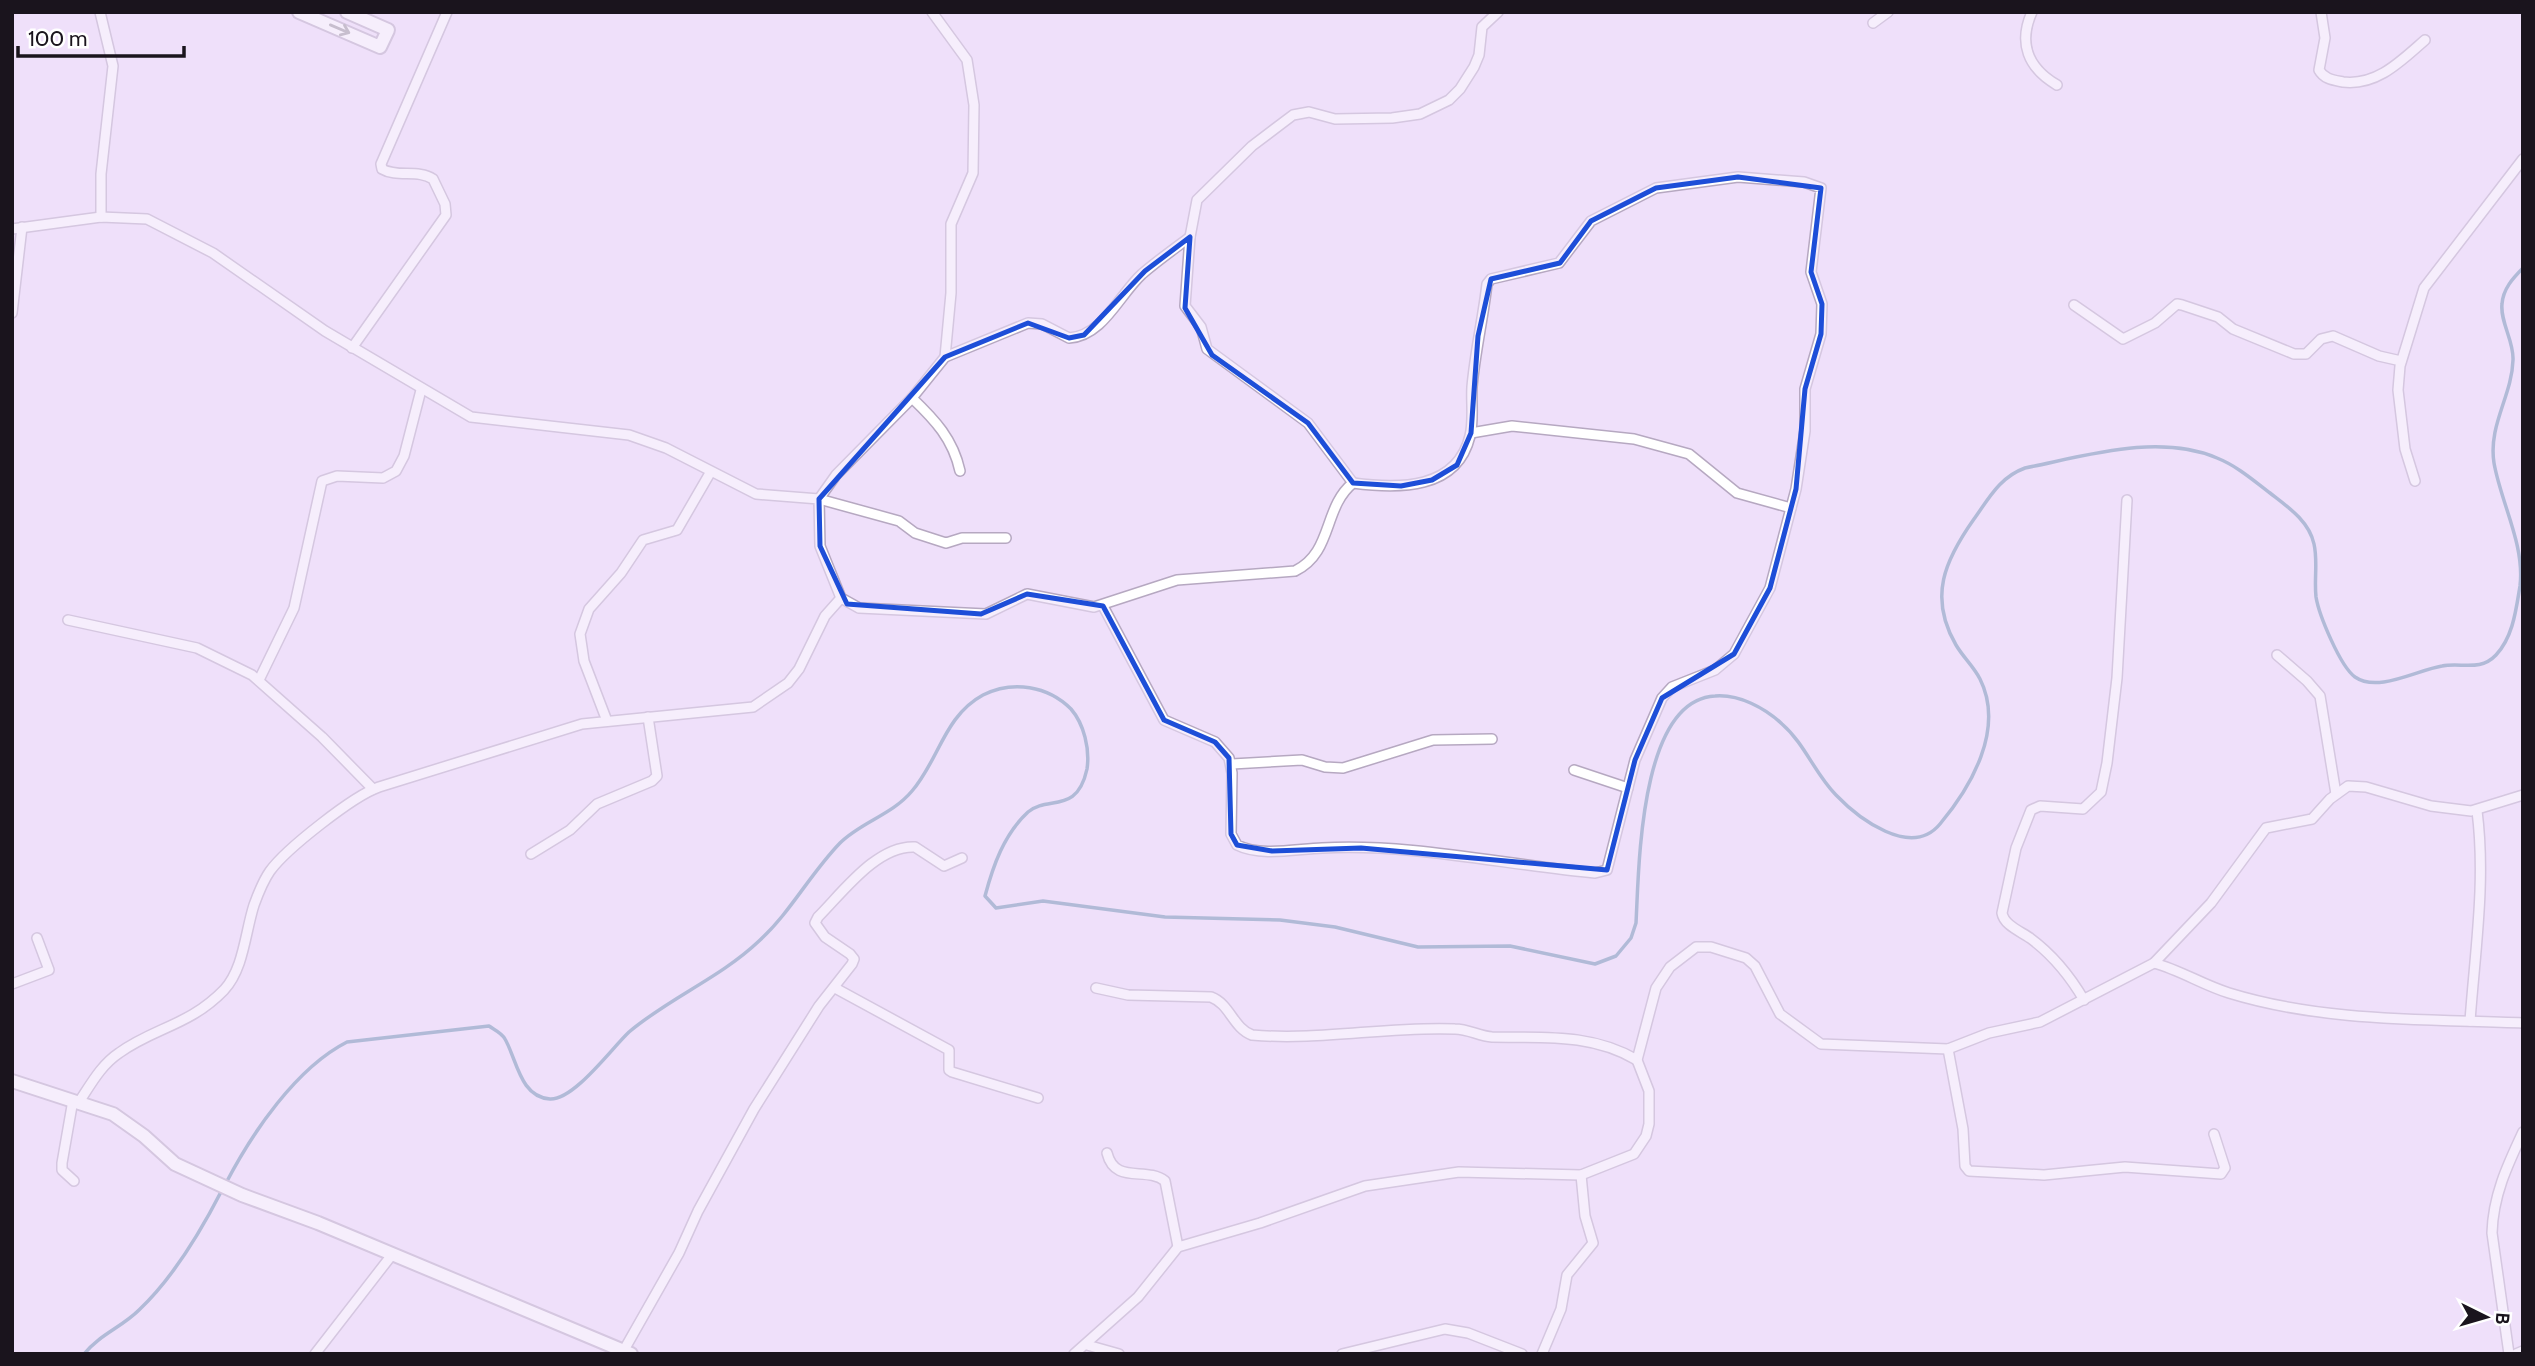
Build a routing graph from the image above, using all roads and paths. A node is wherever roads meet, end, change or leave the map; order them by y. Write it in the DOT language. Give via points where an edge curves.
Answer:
graph roads {
  1 [pos="100,12"];
  2 [pos="299,12"];
  3 [pos="347,12"];
  4 [pos="447,12"];
  5 [pos="932,12"];
  6 [pos="1498,12"];
  7 [pos="1888,12"];
  8 [pos="2032,12"];
  9 [pos="2322,12"];
  10 [pos="1873,23"];
  11 [pos="2425,40"];
  12 [pos="2057,85"];
  13 [pos="2523,159"];
  14 [pos="101,217"];
  15 [pos="17,228"];
  16 [pos="1190,237"];
  17 [pos="2074,305"];
  18 [pos="12,313"];
  19 [pos="352,348"];
  20 [pos="945,357"];
  21 [pos="2401,361"];
  22 [pos="421,390"];
  23 [pos="912,398"];
  24 [pos="1471,433"];
  25 [pos="960,471"];
  26 [pos="710,473"];
  27 [pos="2415,481"];
  28 [pos="1353,483"];
  29 [pos="819,499"];
  30 [pos="2127,500"];
  31 [pos="1791,508"];
  32 [pos="1006,538"];
  33 [pos="841,598"];
  34 [pos="1103,606"];
  35 [pos="68,620"];
  36 [pos="2277,655"];
  37 [pos="258,680"];
  38 [pos="648,717"];
  39 [pos="607,721"];
  40 [pos="1492,739"];
  41 [pos="1232,764"];
  42 [pos="1574,770"];
  43 [pos="1628,788"];
  44 [pos="373,789"];
  45 [pos="2336,794"];
  46 [pos="2523,795"];
  47 [pos="2477,811"];
  48 [pos="531,854"];
  49 [pos="962,858"];
  50 [pos="37,938"];
  51 [pos="2154,963"];
  52 [pos="12,984"];
  53 [pos="835,988"];
  54 [pos="1096,988"];
  55 [pos="2084,1000"];
  56 [pos="2470,1021"];
  57 [pos="2523,1023"];
  58 [pos="1948,1049"];
  59 [pos="1637,1060"];
  60 [pos="12,1081"];
  61 [pos="1038,1098"];
  62 [pos="76,1101"];
  63 [pos="2523,1132"];
  64 [pos="2214,1135"];
  65 [pos="1107,1153"];
  66 [pos="1581,1175"];
  67 [pos="74,1181"];
  68 [pos="1178,1247"];
  69 [pos="391,1256"];
  70 [pos="1087,1345"];
  71 [pos="2523,1351"];
  72 [pos="627,1352"];
  73 [pos="314,1354"];
  74 [pos="1074,1354"];
  75 [pos="1119,1354"];
  76 [pos="1342,1354"];
  77 [pos="1522,1354"];
  78 [pos="1542,1354"];
  79 [pos="2509,1354"];
  80 [pos="2516,1354"];
  1 -- 14 [label="street" via="113,66"];
  2 -- 3 [label="street, one-way" via="380,47 388,30"];
  4 -- 19 [label="street" via="382,164 390,173 433,179 446,215"];
  5 -- 20 [label="street" via="967,60 974,106 973,173 951,224"];
  6 -- 16 [label="street" via="1482,27 1474,67 1449,100 1420,114 1392,118 1293,115 1200,194"];
  7 -- 10 [label="street"];
  8 -- 12 [label="street" via="2024,35 2027,54 2035,68"];
  9 -- 11 [label="street" via="2325,38 2319,70 2333,80 2353,83 2379,76"];
  13 -- 21 [label="street" via="2428,281"];
  14 -- 15 [label="street"];
  14 -- 19 [label="street" via="136,216 159,223 213,253"];
  15 -- 18 [label="street"];
  16 -- 20 [label="street" via="1139,277 1098,326 1084,335 1069,338 1042,324 1028,323"];
  16 -- 28 [label="street" via="1185,306 1201,327 1207,349 1308,423"];
  17 -- 21 [label="street" via="2123,338 2155,323 2177,304 2218,317 2233,329 2294,354 2306,354 2321,339 2333,336"];
  19 -- 22 [label="street"];
  20 -- 23 [label="street"];
  21 -- 27 [label="street" via="2400,420"];
  22 -- 26 [label="street" via="482,421 629,435"];
  22 -- 37 [label="street" via="396,471 383,478 337,476 322,481 294,608"];
  23 -- 25 [label="street" via="942,429"];
  23 -- 29 [label="street" via="835,475"];
  24 -- 28 [label="street" via="1457,465 1432,480 1384,487"];
  24 -- 31 [label="street" via="1532,427 1634,439 1689,454 1737,494"];
  24 -- 31 [label="street" via="1478,336 1491,279 1559,263 1591,221 1656,188 1738,177 1818,185 1821,194 1811,272 1823,314 1805,389 1800,471"];
  26 -- 29 [label="street" via="756,494"];
  26 -- 39 [label="street" via="677,530 643,540 584,618 580,644"];
  28 -- 34 [label="street" via="1340,496 1321,548 1302,568 1177,580"];
  29 -- 32 [label="street" via="899,522 915,533 946,543 962,538"];
  29 -- 33 [label="street" via="820,546"];
  30 -- 55 [label="street" via="2117,678 2103,786 2083,810 2040,806 2031,810 2016,848 2002,913 2004,920 2062,967"];
  31 -- 43 [label="street" via="1770,588 1741,645 1715,670 1681,682 1662,698 1641,743"];
  33 -- 34 [label="street" via="859,608 981,614 1027,594"];
  33 -- 38 [label="street" via="825,616 799,669 764,702 748,709"];
  34 -- 41 [label="street" via="1164,720 1215,742"];
  35 -- 37 [label="street" via="197,648"];
  36 -- 45 [label="street" via="2320,696"];
  37 -- 44 [label="street"];
  38 -- 39 [label="street"];
  38 -- 48 [label="street" via="657,776 597,804 570,830"];
  39 -- 44 [label="street" via="582,724"];
  40 -- 41 [label="street" via="1433,740 1343,768 1302,760"];
  41 -- 43 [label="street" via="1231,837 1245,849 1382,849 1595,873 1607,869"];
  42 -- 43 [label="street"];
  44 -- 62 [label="street" via="309,835 268,873 234,974 225,988 178,1025 107,1062"];
  45 -- 47 [label="street" via="2348,786 2366,787 2431,806"];
  45 -- 51 [label="street" via="2312,819 2266,828 2211,903"];
  46 -- 47 [label="street"];
  47 -- 56 [label="street" via="2480,908"];
  49 -- 53 [label="street" via="944,866 915,847 893,851 818,916 818,930 854,959"];
  50 -- 52 [label="street" via="49,970"];
  51 -- 55 [label="street"];
  51 -- 56 [label="street" via="2230,993 2284,1006"];
  53 -- 61 [label="street" via="949,1050 952,1072"];
  53 -- 72 [label="street" via="754,1109"];
  54 -- 59 [label="street" via="1128,995 1211,997 1252,1035 1343,1036 1458,1028 1492,1037 1541,1035 1600,1042"];
  55 -- 58 [label="street" via="2034,1024 1989,1033"];
  56 -- 57 [label="street"];
  58 -- 59 [label="street" via="1821,1044 1780,1014 1755,966 1746,958 1703,946 1679,958 1661,977"];
  58 -- 64 [label="street" via="1969,1171 2044,1175 2125,1167 2221,1174 2225,1168"];
  59 -- 66 [label="street" via="1649,1091 1646,1136 1634,1154"];
  60 -- 62 [label="street"];
  62 -- 67 [label="street" via="62,1163 62,1170"];
  62 -- 69 [label="street" via="126,1121 166,1158"];
  63 -- 79 [label="street" via="2498,1186 2492,1224"];
  65 -- 68 [label="street" via="1120,1172 1154,1175 1165,1181"];
  66 -- 68 [label="street" via="1459,1172 1365,1186"];
  66 -- 78 [label="street" via="1593,1242 1567,1275 1561,1309"];
  68 -- 70 [label="street" via="1138,1297"];
  69 -- 72 [label="street"];
  69 -- 73 [label="street"];
  70 -- 74 [label="street"];
  70 -- 75 [label="street"];
  71 -- 80 [label="street"];
  76 -- 77 [label="street" via="1445,1329"];
}
